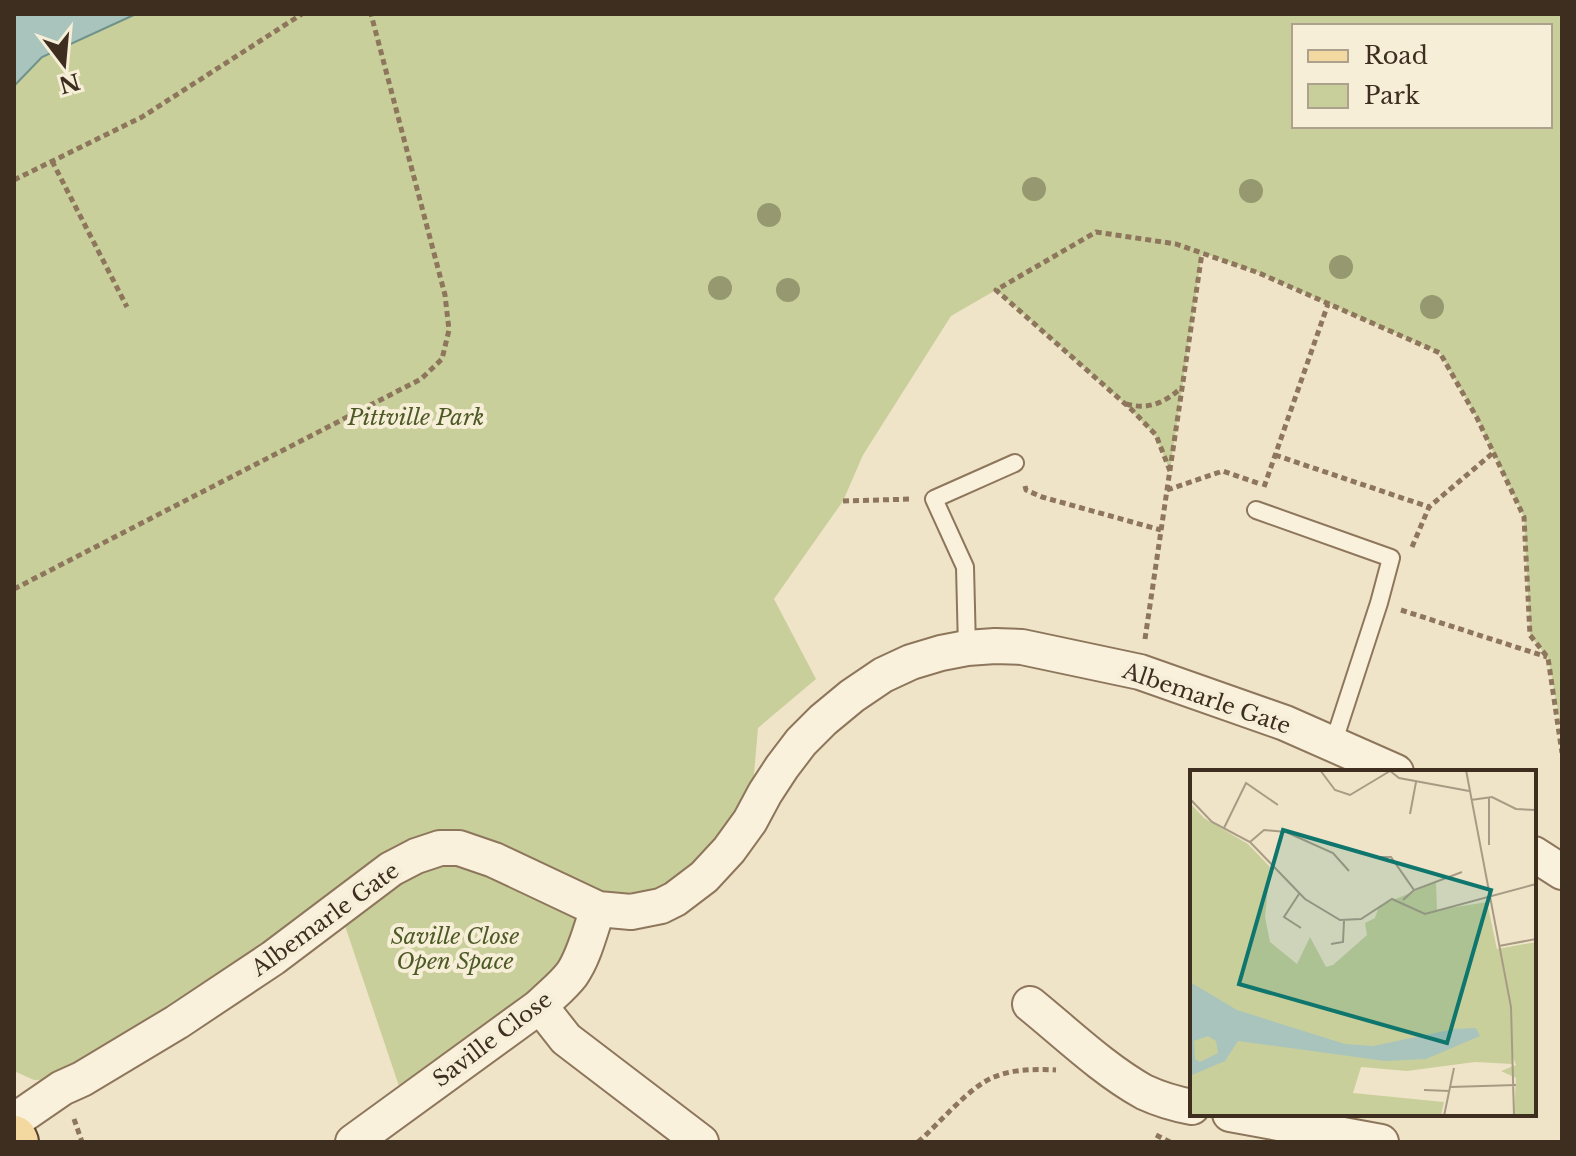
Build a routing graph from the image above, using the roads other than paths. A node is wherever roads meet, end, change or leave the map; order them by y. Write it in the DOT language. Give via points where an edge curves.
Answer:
graph roads {
  1 [pos="1015,463"];
  2 [pos="1256,510"];
  3 [pos="967,648"];
  4 [pos="1333,744"];
  5 [pos="1392,770"];
  6 [pos="1536,855"];
  7 [pos="1562,872"];
  8 [pos="598,909"];
  9 [pos="1030,1004"];
  10 [pos="540,1006"];
  11 [pos="1190,1107"];
  12 [pos="1241,1116"];
  13 [pos="14,1121"];
  14 [pos="353,1142"];
  15 [pos="701,1142"];
  16 [pos="1381,1142"];
  1 -- 3 [label="lane" via="934,499 965,567"];
  2 -- 4 [label="lane" via="1391,558"];
  3 -- 4 [label="street, Albemarle Gate" via="1022,647 1140,672"];
  3 -- 8 [label="street, Albemarle Gate" via="883,675 823,720 782,767 729,850 675,899 631,912"];
  4 -- 5 [label="street, Albemarle Gate"];
  6 -- 7 [label="street"];
  8 -- 10 [label="street, Saville Close" via="578,964"];
  8 -- 13 [label="street, Albemarle Gate" via="468,850 440,848 416,856 177,1022"];
  9 -- 11 [label="street" via="1146,1092"];
  10 -- 14 [label="street, Saville Close"];
  10 -- 15 [label="street" via="566,1039"];
  12 -- 16 [label="street"];
}
